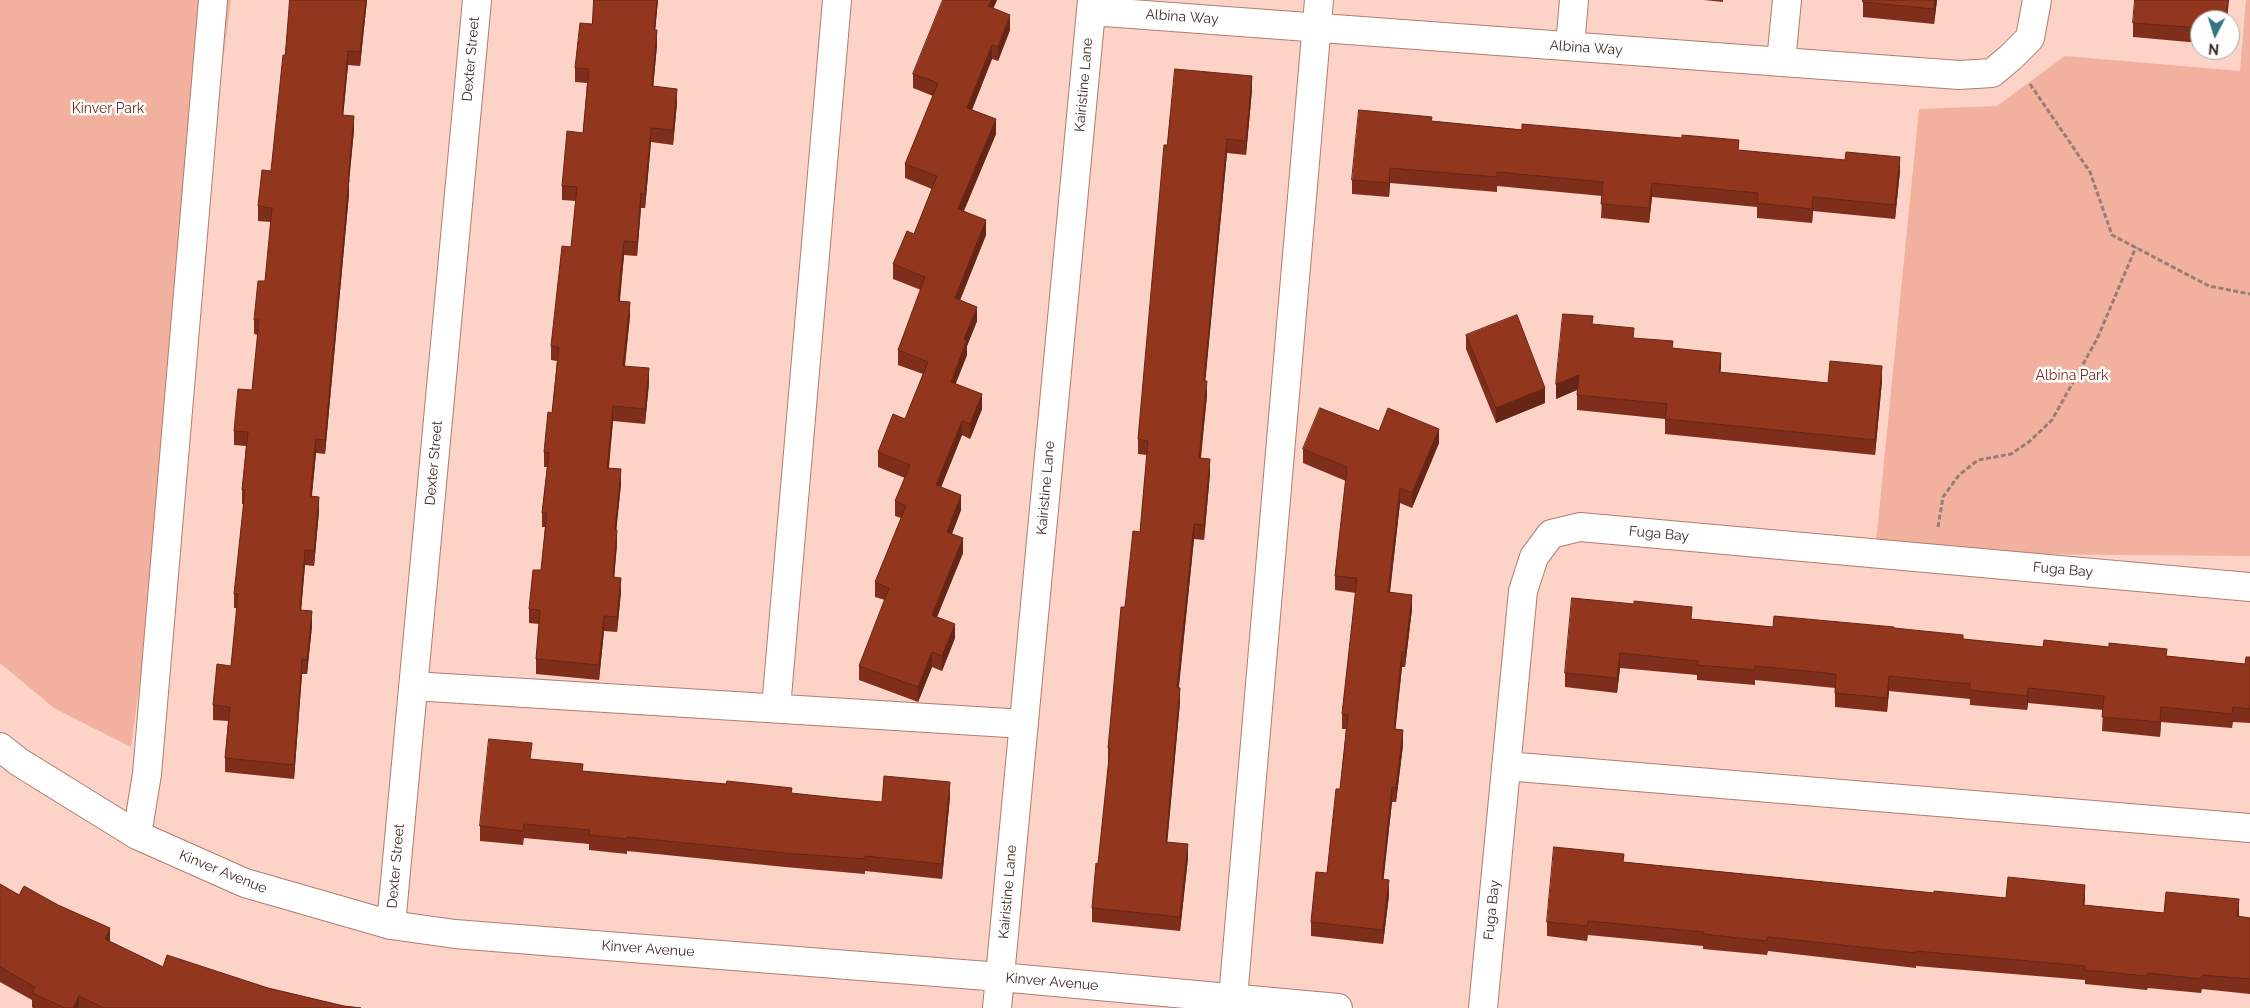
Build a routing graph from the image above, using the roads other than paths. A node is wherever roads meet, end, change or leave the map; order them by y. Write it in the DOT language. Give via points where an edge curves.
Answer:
graph roads {
  1 [pos="213,0"];
  2 [pos="477,0"];
  3 [pos="837,0"];
  4 [pos="1319,0"];
  5 [pos="1574,0"];
  6 [pos="1787,0"];
  7 [pos="2037,0"];
  8 [pos="1091,5"];
  9 [pos="1316,27"];
  10 [pos="1570,46"];
  11 [pos="1781,62"];
  12 [pos="2250,587"];
  13 [pos="413,686"];
  14 [pos="776,708"];
  15 [pos="1024,724"];
  16 [pos="0,747"];
  17 [pos="1506,766"];
  18 [pos="2250,828"];
  19 [pos="137,835"];
  20 [pos="391,925"];
  21 [pos="1000,977"];
  22 [pos="1233,998"];
  23 [pos="997,1008"];
  24 [pos="1338,1008"];
  25 [pos="1482,1008"];
  1 -- 19 [label="street" via="147,774"];
  2 -- 13 [label="street, Dexter Street"];
  3 -- 14 [label="street"];
  4 -- 9 [label="street"];
  5 -- 10 [label="street"];
  6 -- 11 [label="street"];
  7 -- 11 [label="street, Albina Way" via="2030,38 1992,73 1959,75"];
  8 -- 9 [label="street, Albina Way"];
  8 -- 15 [label="street, Kairistine Lane"];
  9 -- 10 [label="street, Albina Way"];
  9 -- 22 [label="street"];
  10 -- 11 [label="street, Albina Way"];
  12 -- 17 [label="street, Fuga Bay" via="1580,527 1551,534 1534,557 1523,591"];
  13 -- 14 [label="street"];
  13 -- 20 [label="street, Dexter Street"];
  14 -- 15 [label="street"];
  15 -- 21 [label="street, Kairistine Lane"];
  16 -- 19 [label="street, Kinver Avenue"];
  17 -- 18 [label="street"];
  17 -- 25 [label="street, Fuga Bay"];
  19 -- 20 [label="street, Kinver Avenue" via="245,883"];
  20 -- 21 [label="street, Kinver Avenue" via="455,934"];
  21 -- 22 [label="street, Kinver Avenue"];
  21 -- 23 [label="street, Kairistine Lane"];
  22 -- 24 [label="street, Kinver Avenue"];
}
